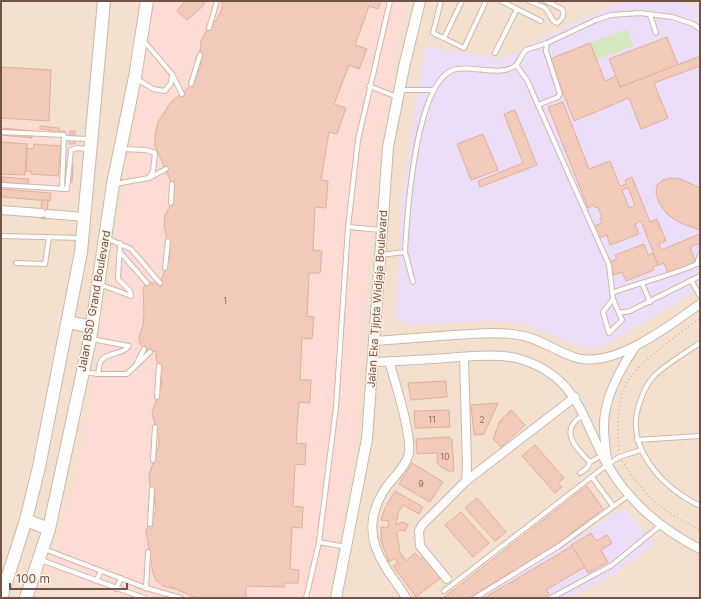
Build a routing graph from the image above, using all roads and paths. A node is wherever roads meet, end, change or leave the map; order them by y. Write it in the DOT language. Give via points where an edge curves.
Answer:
graph roads {
  1 [pos="104,1"];
  2 [pos="147,1"];
  3 [pos="217,1"];
  4 [pos="390,1"];
  5 [pos="420,1"];
  6 [pos="441,1"];
  7 [pos="462,1"];
  8 [pos="486,1"];
  9 [pos="501,1"];
  10 [pos="516,1"];
  11 [pos="530,1"];
  12 [pos="546,1"];
  13 [pos="515,8"];
  14 [pos="650,14"];
  15 [pos="541,21"];
  16 [pos="209,28"];
  17 [pos="700,29"];
  18 [pos="656,33"];
  19 [pos="142,38"];
  20 [pos="444,38"];
  21 [pos="547,43"];
  22 [pos="495,53"];
  23 [pos="200,55"];
  24 [pos="516,65"];
  25 [pos="172,74"];
  26 [pos="135,77"];
  27 [pos="191,84"];
  28 [pos="369,86"];
  29 [pos="434,90"];
  30 [pos="182,94"];
  31 [pos="398,94"];
  32 [pos="538,105"];
  33 [pos="1,132"];
  34 [pos="64,138"];
  35 [pos="90,144"];
  36 [pos="120,149"];
  37 [pos="166,169"];
  38 [pos="150,178"];
  39 [pos="113,184"];
  40 [pos="172,184"];
  41 [pos="1,185"];
  42 [pos="62,189"];
  43 [pos="171,204"];
  44 [pos="1,210"];
  45 [pos="84,217"];
  46 [pos="348,227"];
  47 [pos="381,230"];
  48 [pos="1,236"];
  49 [pos="49,237"];
  50 [pos="82,238"];
  51 [pos="106,238"];
  52 [pos="168,241"];
  53 [pos="120,243"];
  54 [pos="120,252"];
  55 [pos="405,252"];
  56 [pos="380,254"];
  57 [pos="700,255"];
  58 [pos="16,263"];
  59 [pos="165,268"];
  60 [pos="700,276"];
  61 [pos="691,280"];
  62 [pos="413,282"];
  63 [pos="147,283"];
  64 [pos="160,283"];
  65 [pos="642,283"];
  66 [pos="99,284"];
  67 [pos="612,294"];
  68 [pos="700,296"];
  69 [pos="613,299"];
  70 [pos="650,302"];
  71 [pos="700,304"];
  72 [pos="619,313"];
  73 [pos="700,319"];
  74 [pos="68,322"];
  75 [pos="91,333"];
  76 [pos="375,341"];
  77 [pos="700,343"];
  78 [pos="636,347"];
  79 [pos="144,349"];
  80 [pos="150,352"];
  81 [pos="464,357"];
  82 [pos="389,361"];
  83 [pos="374,362"];
  84 [pos="642,365"];
  85 [pos="159,366"];
  86 [pos="135,367"];
  87 [pos="82,372"];
  88 [pos="98,374"];
  89 [pos="157,397"];
  90 [pos="574,397"];
  91 [pos="584,414"];
  92 [pos="155,427"];
  93 [pos="700,436"];
  94 [pos="637,440"];
  95 [pos="641,450"];
  96 [pos="603,455"];
  97 [pos="154,460"];
  98 [pos="590,462"];
  99 [pos="607,465"];
  100 [pos="580,473"];
  101 [pos="592,476"];
  102 [pos="466,480"];
  103 [pos="152,489"];
  104 [pos="629,494"];
  105 [pos="613,506"];
  106 [pos="700,506"];
  107 [pos="26,520"];
  108 [pos="150,524"];
  109 [pos="661,526"];
  110 [pos="49,529"];
  111 [pos="319,542"];
  112 [pos="347,548"];
  113 [pos="700,549"];
  114 [pos="148,552"];
  115 [pos="40,554"];
  116 [pos="101,571"];
  117 [pos="121,578"];
  118 [pos="447,579"];
  119 [pos="96,580"];
  120 [pos="146,588"];
  121 [pos="116,589"];
  122 [pos="444,591"];
  123 [pos="2,594"];
  124 [pos="166,596"];
  125 [pos="26,598"];
  126 [pos="144,598"];
  127 [pos="181,598"];
  128 [pos="306,598"];
  129 [pos="336,598"];
  130 [pos="406,598"];
  131 [pos="475,598"];
  132 [pos="551,598"];
  1 -- 35 [label="main road, Jalan BSD Grand Boulevard"];
  2 -- 19 [label="main road, Jalan BSD Grand Boulevard"];
  3 -- 16 [label="lane"];
  4 -- 28 [label="lane"];
  5 -- 31 [label="street, Jalan Eka Tjipta Widjaja Boulevard"];
  6 -- 20 [label="lane" via="433,30 435,34"];
  7 -- 20 [label="lane"];
  8 -- 20 [label="lane" via="464,48"];
  9 -- 13 [label="lane"];
  10 -- 13 [label="lane"];
  11 -- 12 [label="lane" via="545,9 550,18 557,23 563,17 562,9"];
  13 -- 15 [label="lane"];
  13 -- 22 [label="lane"];
  14 -- 17 [label="lane" via="672,17"];
  14 -- 18 [label="lane"];
  14 -- 21 [label="lane" via="610,15"];
  19 -- 25 [label="lane"];
  19 -- 26 [label="main road, Jalan BSD Grand Boulevard"];
  21 -- 24 [label="lane" via="526,50"];
  21 -- 32 [label="lane" via="546,51 560,94"];
  23 -- 27 [label="lane"];
  24 -- 29 [label="lane" via="498,70 453,70 437,83"];
  24 -- 32 [label="lane" via="527,80"];
  25 -- 26 [label="lane" via="171,83 165,91 154,89"];
  25 -- 30 [label="lane"];
  26 -- 36 [label="main road, Jalan BSD Grand Boulevard"];
  28 -- 31 [label="lane"];
  28 -- 46 [label="lane" via="358,140"];
  29 -- 31 [label="lane"];
  29 -- 55 [label="lane" via="423,119 408,199"];
  31 -- 47 [label="street, Jalan Eka Tjipta Widjaja Boulevard" via="388,147"];
  32 -- 67 [label="lane" via="609,265"];
  33 -- 34 [label="lane" via="64,135"];
  34 -- 35 [label="lane"];
  34 -- 42 [label="lane"];
  35 -- 42 [label="lane" via="71,150 67,189"];
  35 -- 45 [label="main road, Jalan BSD Grand Boulevard"];
  36 -- 38 [label="lane" via="155,153"];
  36 -- 39 [label="main road, Jalan BSD Grand Boulevard"];
  37 -- 38 [label="lane"];
  38 -- 39 [label="lane"];
  39 -- 51 [label="main road, Jalan BSD Grand Boulevard"];
  40 -- 43 [label="lane"];
  41 -- 42 [label="lane"];
  44 -- 45 [label="street"];
  45 -- 50 [label="main road, Jalan BSD Grand Boulevard"];
  46 -- 47 [label="lane"];
  46 -- 111 [label="lane" via="336,406"];
  47 -- 56 [label="street, Jalan Eka Tjipta Widjaja Boulevard"];
  48 -- 49 [label="lane"];
  49 -- 50 [label="lane"];
  49 -- 58 [label="lane" via="45,264"];
  50 -- 74 [label="main road, Jalan BSD Grand Boulevard"];
  51 -- 53 [label="lane"];
  51 -- 66 [label="main road, Jalan BSD Grand Boulevard"];
  52 -- 59 [label="lane"];
  53 -- 54 [label="lane"];
  53 -- 64 [label="lane" via="131,249"];
  54 -- 63 [label="lane"];
  54 -- 66 [label="lane" via="118,279 130,291 131,296"];
  55 -- 56 [label="lane"];
  55 -- 62 [label="lane"];
  56 -- 76 [label="street, Jalan Eka Tjipta Widjaja Boulevard"];
  57 -- 65 [label="lane" via="697,264"];
  60 -- 61 [label="lane"];
  61 -- 68 [label="lane"];
  61 -- 70 [label="lane"];
  65 -- 67 [label="lane"];
  65 -- 70 [label="lane"];
  66 -- 75 [label="main road, Jalan BSD Grand Boulevard"];
  67 -- 69 [label="lane"];
  69 -- 72 [label="lane"];
  69 -- 72 [label="lane" via="603,312 608,333 622,322"];
  70 -- 72 [label="lane"];
  71 -- 78 [label="street"];
  73 -- 84 [label="path"];
  74 -- 75 [label="main road"];
  74 -- 107 [label="main road, Jalan BSD Grand Boulevard"];
  75 -- 87 [label="main road, Jalan BSD Grand Boulevard"];
  75 -- 88 [label="lane" via="129,346 104,358"];
  76 -- 78 [label="street" via="494,333 519,335 541,341 578,358 614,355"];
  76 -- 83 [label="street, Jalan Eka Tjipta Widjaja Boulevard"];
  77 -- 94 [label="lane" via="655,375 645,389 637,409"];
  78 -- 99 [label="street" via="621,368 606,408 604,431"];
  79 -- 86 [label="lane"];
  80 -- 86 [label="lane"];
  81 -- 82 [label="street"];
  81 -- 90 [label="street" via="508,357 536,365 566,385"];
  81 -- 102 [label="street"];
  82 -- 83 [label="street"];
  82 -- 130 [label="street" via="409,441 409,453 403,466 376,504 372,525 378,554"];
  83 -- 112 [label="street, Jalan Eka Tjipta Widjaja Boulevard" via="367,439"];
  85 -- 89 [label="lane"];
  86 -- 88 [label="lane" via="122,375"];
  87 -- 88 [label="lane"];
  87 -- 110 [label="main road, Jalan BSD Grand Boulevard"];
  90 -- 91 [label="street"];
  90 -- 102 [label="street"];
  91 -- 96 [label="street"];
  91 -- 98 [label="lane" via="571,426 570,433 582,454"];
  92 -- 97 [label="lane"];
  93 -- 94 [label="lane"];
  94 -- 95 [label="lane"];
  95 -- 99 [label="lane" via="619,457"];
  95 -- 106 [label="lane" via="649,464 666,482"];
  96 -- 98 [label="lane"];
  96 -- 99 [label="street"];
  98 -- 100 [label="lane"];
  99 -- 101 [label="lane"];
  99 -- 104 [label="street"];
  101 -- 105 [label="lane"];
  101 -- 122 [label="lane"];
  102 -- 118 [label="street" via="422,524 419,532 420,546"];
  103 -- 108 [label="lane"];
  104 -- 105 [label="lane"];
  104 -- 109 [label="street"];
  105 -- 131 [label="lane" via="559,546"];
  107 -- 110 [label="main road"];
  107 -- 123 [label="main road, Jalan BSD Grand Boulevard"];
  109 -- 113 [label="street"];
  109 -- 132 [label="lane" via="612,565"];
  110 -- 115 [label="main road, Jalan BSD Grand Boulevard"];
  111 -- 112 [label="lane"];
  111 -- 128 [label="lane"];
  112 -- 129 [label="street, Jalan Eka Tjipta Widjaja Boulevard"];
  114 -- 120 [label="lane"];
  115 -- 116 [label="lane"];
  115 -- 119 [label="lane"];
  115 -- 125 [label="main road, Jalan BSD Grand Boulevard"];
  116 -- 117 [label="lane"];
  116 -- 119 [label="lane"];
  117 -- 120 [label="lane"];
  117 -- 121 [label="lane"];
  119 -- 121 [label="lane"];
  120 -- 124 [label="lane"];
  121 -- 126 [label="lane"];
  124 -- 127 [label="lane"];
}
